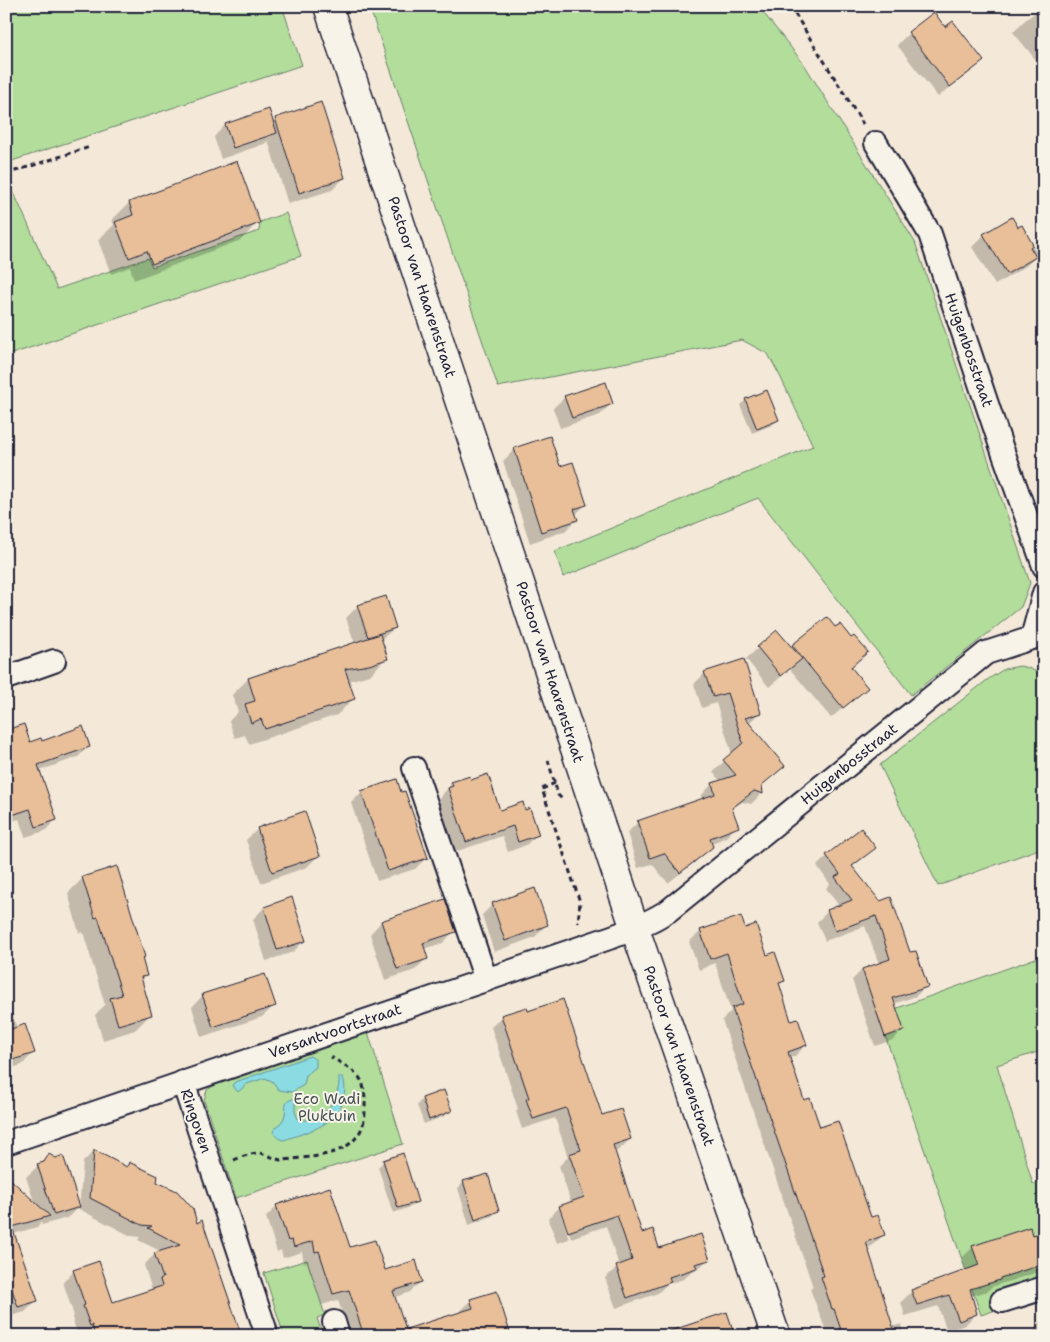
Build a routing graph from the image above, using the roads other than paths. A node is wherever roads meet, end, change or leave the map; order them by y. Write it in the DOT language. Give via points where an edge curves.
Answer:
graph roads {
  1 [pos="328,6"];
  2 [pos="876,143"];
  3 [pos="1044,566"];
  4 [pos="1044,593"];
  5 [pos="1038,643"];
  6 [pos="54,662"];
  7 [pos="6,678"];
  8 [pos="414,768"];
  9 [pos="635,929"];
  10 [pos="486,980"];
  11 [pos="183,1082"];
  12 [pos="6,1143"];
  13 [pos="1044,1288"];
  14 [pos="1002,1301"];
  15 [pos="264,1336"];
  16 [pos="776,1336"];
  1 -- 9 [label="street, Pastoor van Haarenstraat"];
  2 -- 3 [label="street, Huigenbosstraat" via="930,234"];
  4 -- 5 [label="street, Huigenbosstraat"];
  5 -- 9 [label="street, Huigenbosstraat" via="986,654 668,911"];
  6 -- 7 [label="street"];
  8 -- 10 [label="street"];
  9 -- 10 [label="street, Versantvoortstraat"];
  9 -- 16 [label="street, Pastoor van Haarenstraat"];
  10 -- 11 [label="street, Versantvoortstraat"];
  11 -- 12 [label="street, Ringoven"];
  11 -- 15 [label="street, Ringoven" via="265,1329"];
  13 -- 14 [label="street"];
}
